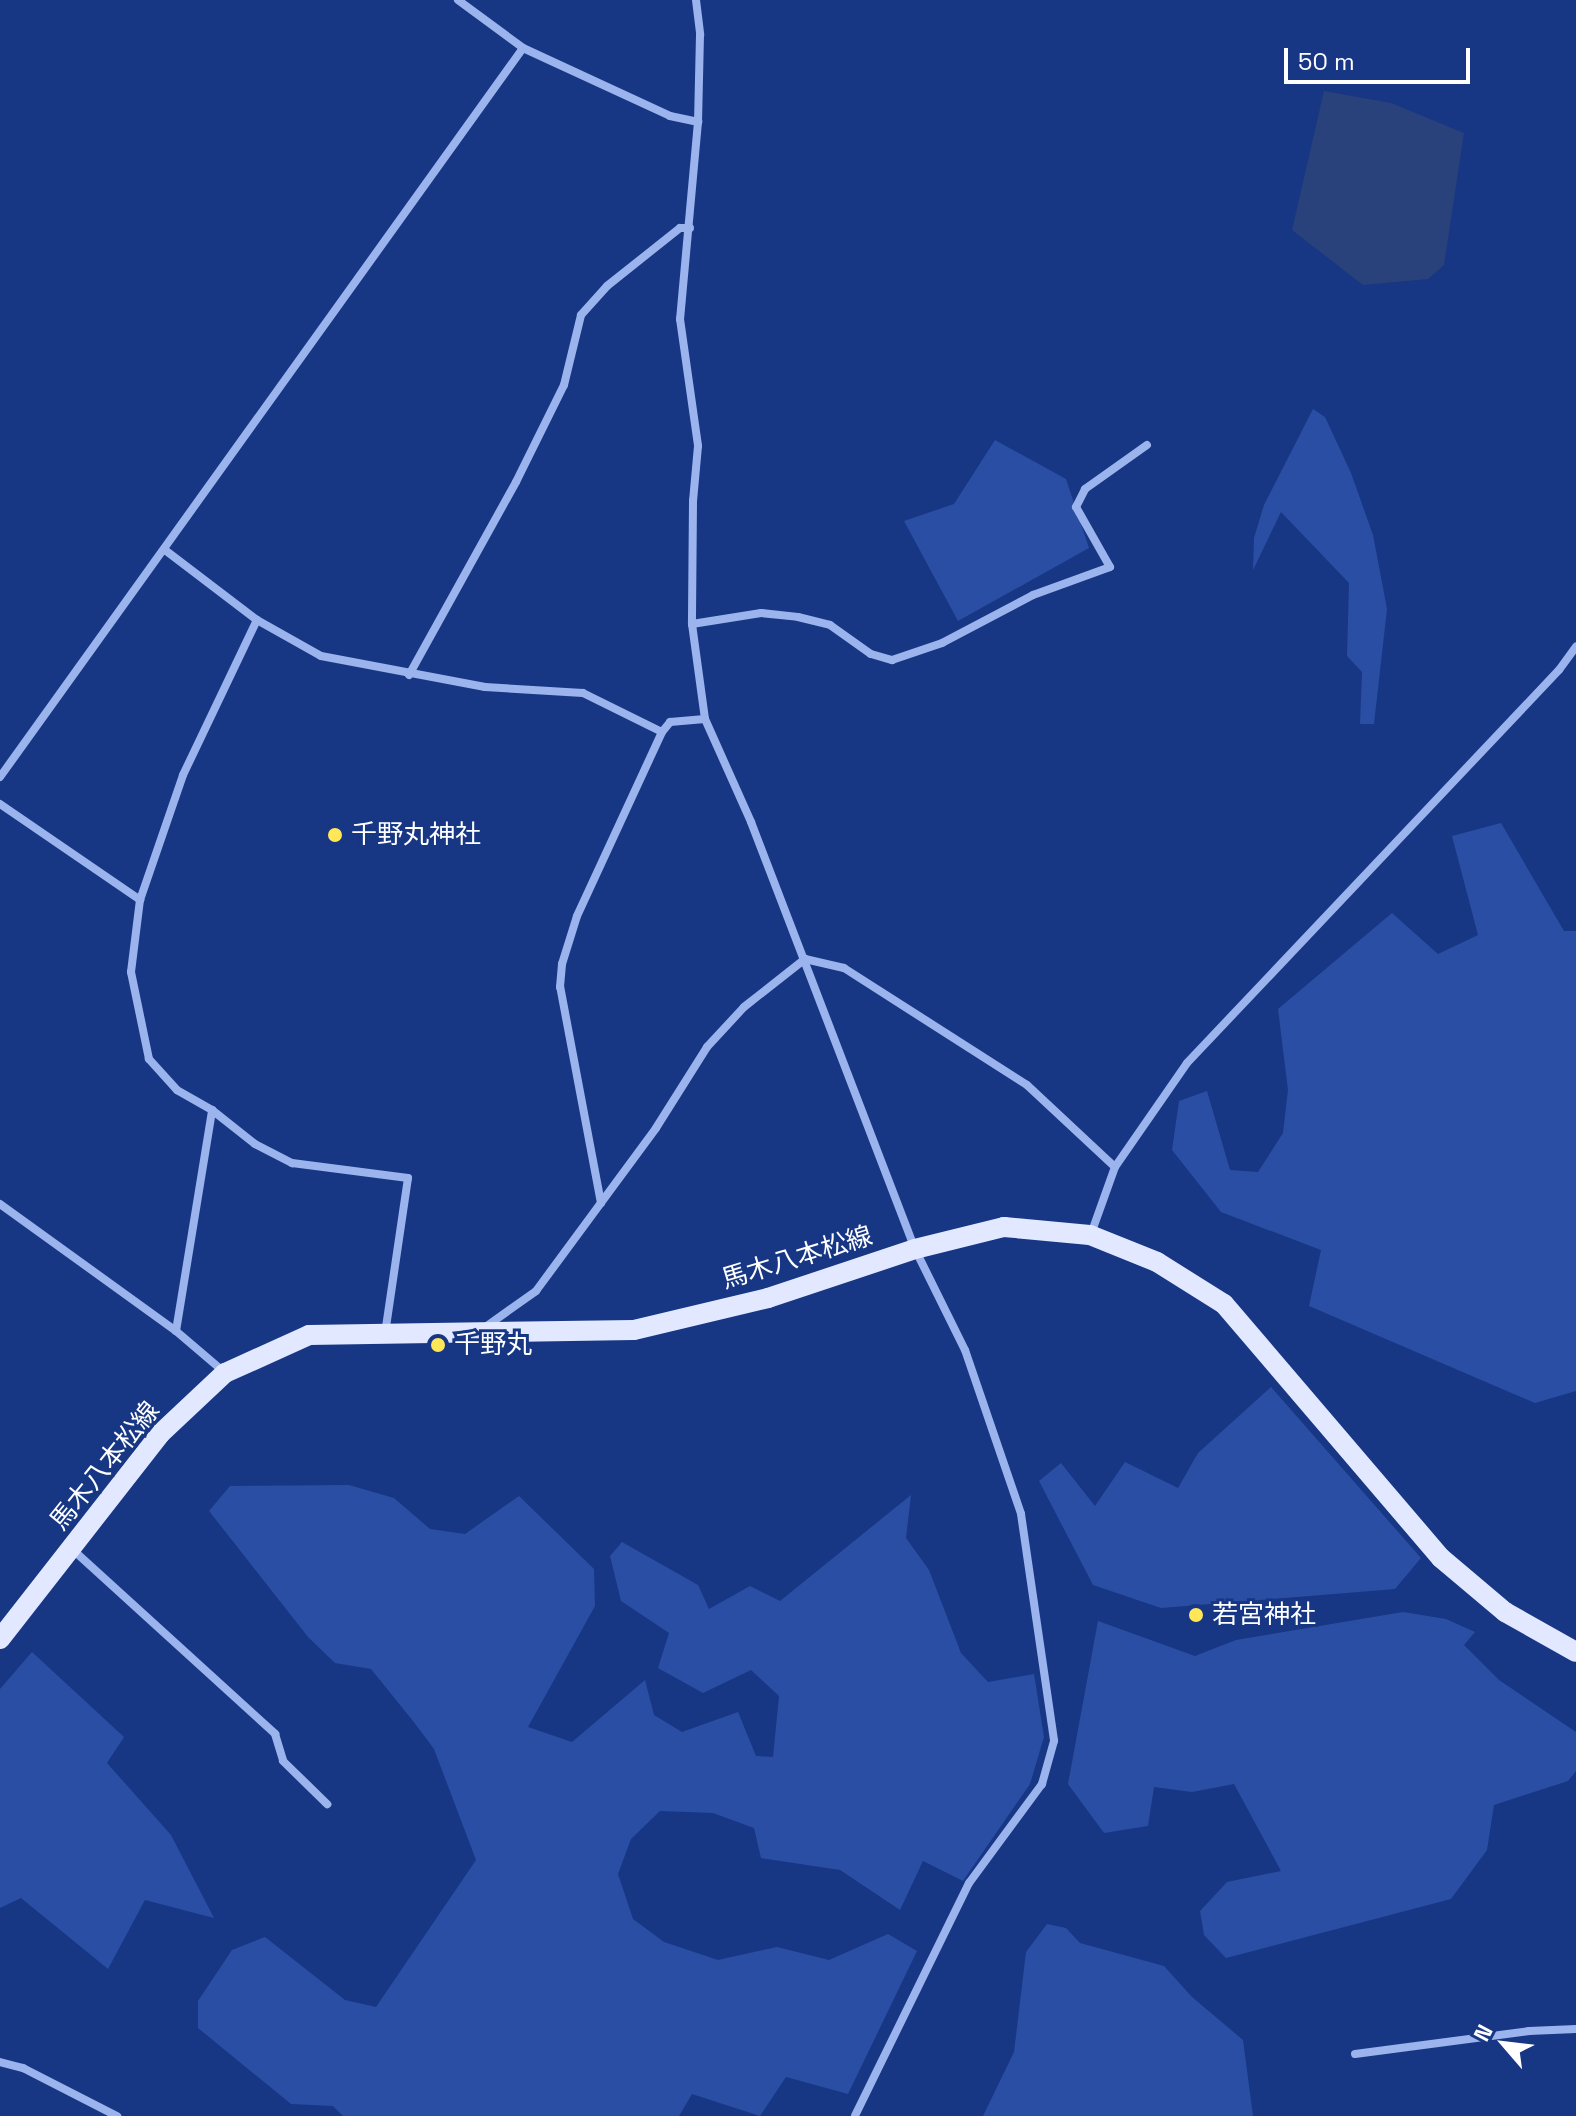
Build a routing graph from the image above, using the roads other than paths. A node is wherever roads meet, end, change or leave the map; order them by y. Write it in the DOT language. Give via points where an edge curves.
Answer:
graph roads {
  1 [pos="458,0"];
  2 [pos="696,0"];
  3 [pos="523,48"];
  4 [pos="698,122"];
  5 [pos="690,228"];
  6 [pos="1147,445"];
  7 [pos="165,550"];
  8 [pos="257,620"];
  9 [pos="692,624"];
  10 [pos="1576,647"];
  11 [pos="409,675"];
  12 [pos="705,719"];
  13 [pos="662,732"];
  14 [pos="0,777"];
  15 [pos="0,804"];
  16 [pos="140,900"];
  17 [pos="805,959"];
  18 [pos="212,1110"];
  19 [pos="1115,1167"];
  20 [pos="601,1203"];
  21 [pos="0,1204"];
  22 [pos="1090,1235"];
  23 [pos="915,1249"];
  24 [pos="176,1331"];
  25 [pos="477,1333"];
  26 [pos="385,1334"];
  27 [pos="225,1373"];
  28 [pos="72,1548"];
  29 [pos="0,1639"];
  30 [pos="1576,1652"];
  31 [pos="327,1804"];
  32 [pos="1576,2029"];
  33 [pos="1355,2054"];
  34 [pos="0,2062"];
  35 [pos="117,2116"];
  36 [pos="855,2116"];
  1 -- 3 [label="street"];
  2 -- 4 [label="street"];
  3 -- 4 [label="street" via="670,116"];
  3 -- 7 [label="street"];
  4 -- 5 [label="street"];
  5 -- 9 [label="street" via="680,319 698,446"];
  5 -- 11 [label="street" via="680,228 619,276 581,315 564,385"];
  6 -- 9 [label="street" via="1085,489 1076,507 1110,567 1033,595 942,643 892,660 871,654 830,625 798,617 761,613"];
  7 -- 8 [label="street"];
  7 -- 14 [label="street"];
  8 -- 11 [label="street" via="321,656"];
  8 -- 16 [label="street" via="183,775"];
  9 -- 12 [label="street"];
  10 -- 19 [label="street" via="1187,1063"];
  11 -- 13 [label="street" via="485,687 583,693"];
  12 -- 13 [label="street" via="670,722"];
  12 -- 17 [label="street"];
  13 -- 20 [label="street" via="577,916 562,964 560,987"];
  15 -- 16 [label="street"];
  16 -- 18 [label="street" via="131,972 149,1059 177,1090"];
  17 -- 19 [label="street" via="844,968 1027,1085"];
  17 -- 20 [label="street" via="744,1007 707,1047"];
  17 -- 23 [label="street"];
  18 -- 24 [label="street"];
  18 -- 26 [label="street" via="255,1144 292,1163 408,1178"];
  19 -- 22 [label="street"];
  20 -- 25 [label="street" via="536,1291"];
  21 -- 24 [label="street"];
  22 -- 23 [label="main road, 馬木八本松線" via="1004,1227"];
  22 -- 30 [label="main road, 馬木八本松線" via="1157,1262 1224,1304 1441,1558 1505,1612"];
  23 -- 25 [label="main road, 馬木八本松線" via="768,1298 634,1330"];
  23 -- 36 [label="street" via="965,1350 1021,1514 1054,1741 1042,1784 969,1883"];
  24 -- 27 [label="street"];
  25 -- 26 [label="main road, 馬木八本松線"];
  26 -- 27 [label="main road, 馬木八本松線" via="309,1335"];
  27 -- 28 [label="main road, 馬木八本松線" via="160,1434"];
  28 -- 29 [label="main road, 馬木八本松線"];
  28 -- 31 [label="street" via="275,1734 283,1761"];
  32 -- 33 [label="street"];
  34 -- 35 [label="street" via="23,2068"];
}
